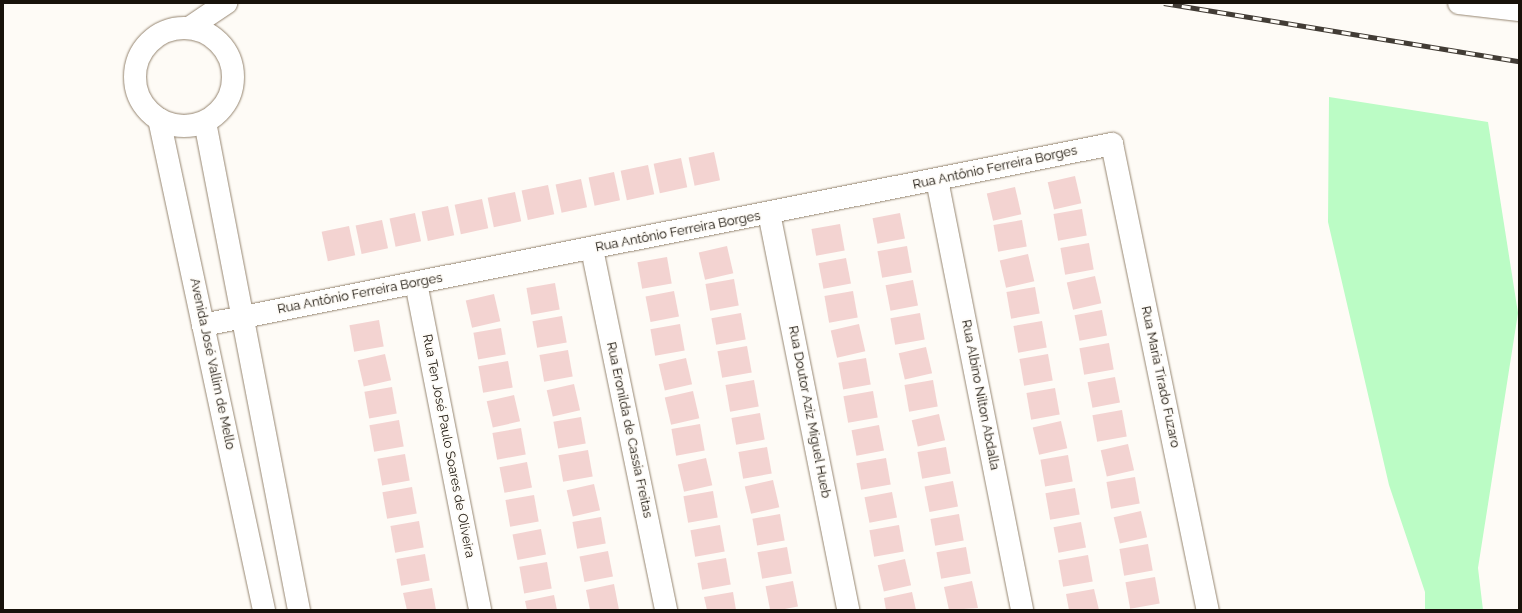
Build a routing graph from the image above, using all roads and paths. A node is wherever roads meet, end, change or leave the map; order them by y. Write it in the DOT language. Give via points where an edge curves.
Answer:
graph roads {
  1 [pos="1459,3"];
  2 [pos="226,4"];
  3 [pos="1519,10"];
  4 [pos="189,28"];
  5 [pos="221,45"];
  6 [pos="159,119"];
  7 [pos="205,122"];
  8 [pos="1112,144"];
  9 [pos="937,180"];
  10 [pos="769,213"];
  11 [pos="592,249"];
  12 [pos="416,283"];
  13 [pos="243,317"];
  14 [pos="203,325"];
  15 [pos="264,610"];
  16 [pos="299,610"];
  17 [pos="480,610"];
  18 [pos="666,610"];
  19 [pos="848,610"];
  20 [pos="1022,610"];
  21 [pos="1208,610"];
  1 -- 3 [label="street"];
  2 -- 4 [label="street"];
  2 -- 5 [label="street"];
  4 -- 5 [label="street" via="202,31"];
  4 -- 6 [label="street" via="173,29 158,35 146,46 138,61 135,77 139,94 147,108"];
  5 -- 7 [label="street" via="231,65 232,87 222,107"];
  6 -- 7 [label="street" via="174,125 191,126"];
  6 -- 14 [label="street, Avenida José Vallim de Mello"];
  7 -- 13 [label="street"];
  8 -- 9 [label="street, Rua Antônio Ferreira Borges"];
  8 -- 21 [label="street, Rua Maria Tirado Fuzaro"];
  9 -- 10 [label="street, Rua Antônio Ferreira Borges"];
  9 -- 20 [label="street, Rua Albino Nilton Abdalla"];
  10 -- 11 [label="street, Rua Antônio Ferreira Borges"];
  10 -- 19 [label="street, Rua Doutor Aziz Miguel Hueb"];
  11 -- 12 [label="street, Rua Antônio Ferreira Borges"];
  11 -- 18 [label="street, Rua Eronilda de Cassia Freitas"];
  12 -- 13 [label="street, Rua Antônio Ferreira Borges"];
  12 -- 17 [label="street, Rua Ten José Paulo Soares de Oliveira"];
  13 -- 14 [label="street, Rua Antônio Ferreira Borges"];
  13 -- 16 [label="street"];
  14 -- 15 [label="street, Avenida José Vallim de Mello"];
}
